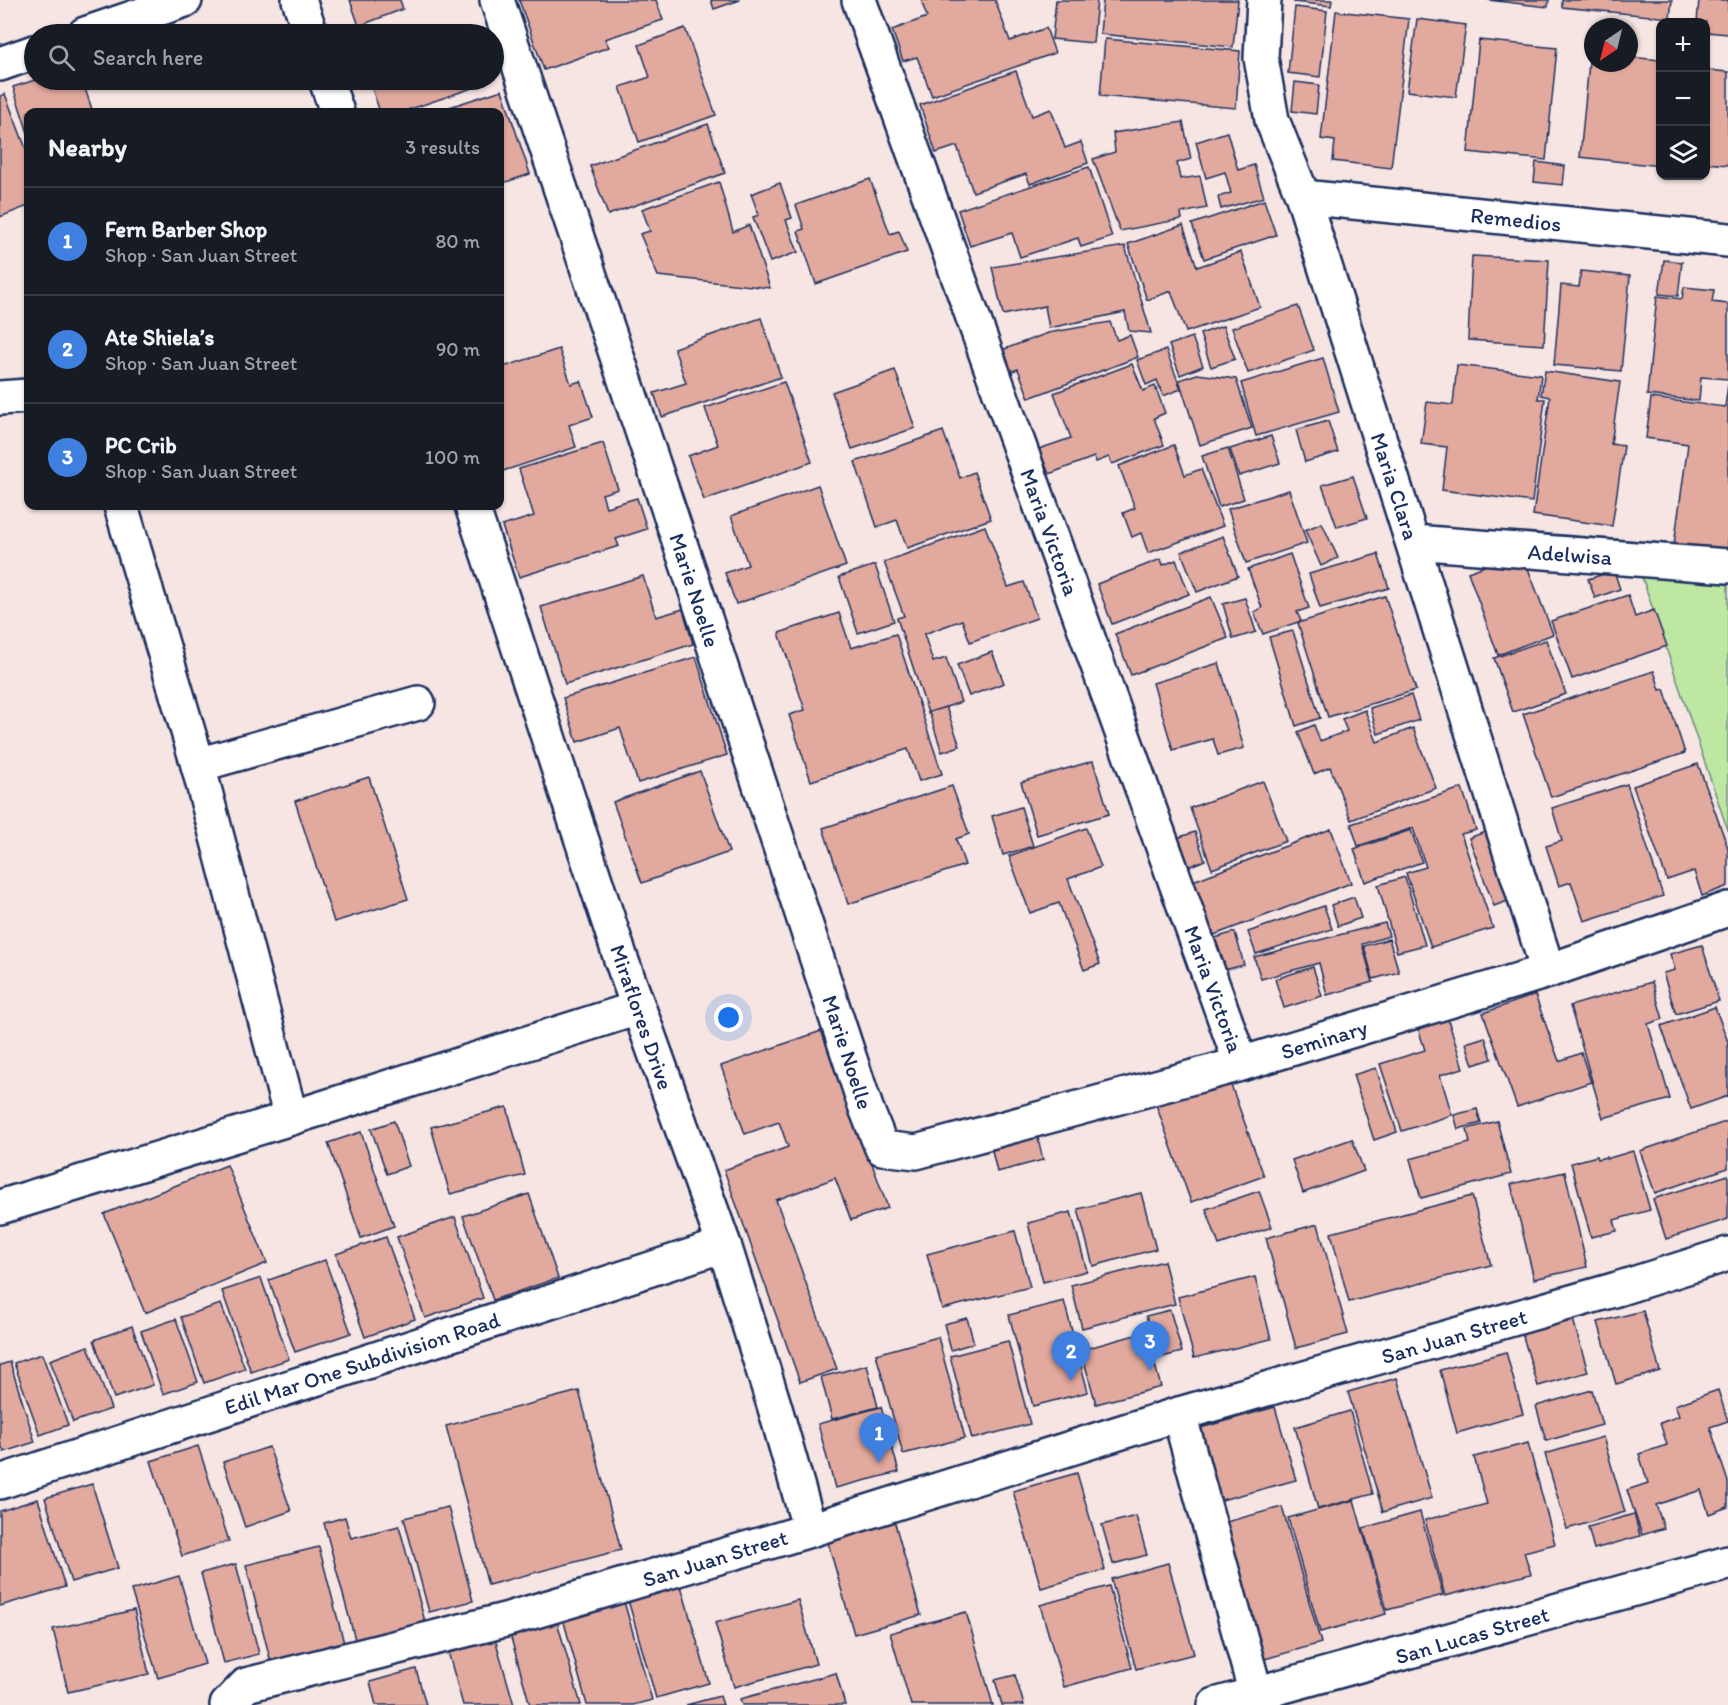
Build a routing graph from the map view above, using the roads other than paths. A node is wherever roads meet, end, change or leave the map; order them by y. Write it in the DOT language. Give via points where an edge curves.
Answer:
graph roads {
  1 [pos="184,0"];
  2 [pos="299,0"];
  3 [pos="496,0"];
  4 [pos="859,0"];
  5 [pos="1264,0"];
  6 [pos="114,24"];
  7 [pos="307,24"];
  8 [pos="24,56"];
  9 [pos="0,64"];
  10 [pos="1303,197"];
  11 [pos="1728,240"];
  12 [pos="24,396"];
  13 [pos="0,398"];
  14 [pos="122,510"];
  15 [pos="472,510"];
  16 [pos="1413,542"];
  17 [pos="1728,566"];
  18 [pos="418,702"];
  19 [pos="198,765"];
  20 [pos="1728,909"];
  21 [pos="1548,971"];
  22 [pos="638,1008"];
  23 [pos="1241,1064"];
  24 [pos="291,1118"];
  25 [pos="916,1152"];
  26 [pos="0,1207"];
  27 [pos="724,1245"];
  28 [pos="1728,1254"];
  29 [pos="1179,1414"];
  30 [pos="0,1482"];
  31 [pos="810,1530"];
  32 [pos="1728,1563"];
  33 [pos="237,1695"];
  34 [pos="1258,1700"];
  35 [pos="1215,1705"];
  1 -- 6 [label="street"];
  2 -- 7 [label="street"];
  3 -- 25 [label="street, Marie Noelle" via="866,1108 882,1148"];
  4 -- 23 [label="street, Maria Victoria"];
  5 -- 10 [label="street, Maria Clara" via="1261,58 1272,120"];
  8 -- 9 [label="street"];
  10 -- 11 [label="street, Remedios"];
  10 -- 16 [label="street, Maria Clara"];
  12 -- 13 [label="street"];
  14 -- 19 [label="street"];
  15 -- 22 [label="street, Miraflores Drive"];
  16 -- 17 [label="street, Adelwisa"];
  16 -- 21 [label="street, Maria Clara"];
  18 -- 19 [label="street"];
  19 -- 24 [label="street"];
  20 -- 21 [label="street, Seminary"];
  21 -- 23 [label="street, Seminary"];
  22 -- 24 [label="street"];
  22 -- 27 [label="street, Miraflores Drive"];
  23 -- 25 [label="street, Seminary"];
  24 -- 26 [label="street"];
  27 -- 30 [label="street, Edil Mar One Subdivision Road"];
  27 -- 31 [label="street, Miraflores Drive"];
  28 -- 29 [label="street, San Juan Street"];
  29 -- 31 [label="street, San Juan Street"];
  29 -- 34 [label="street"];
  31 -- 33 [label="street, San Juan Street"];
  32 -- 34 [label="street, San Lucas Street"];
  34 -- 35 [label="street, San Lucas Street"];
}
